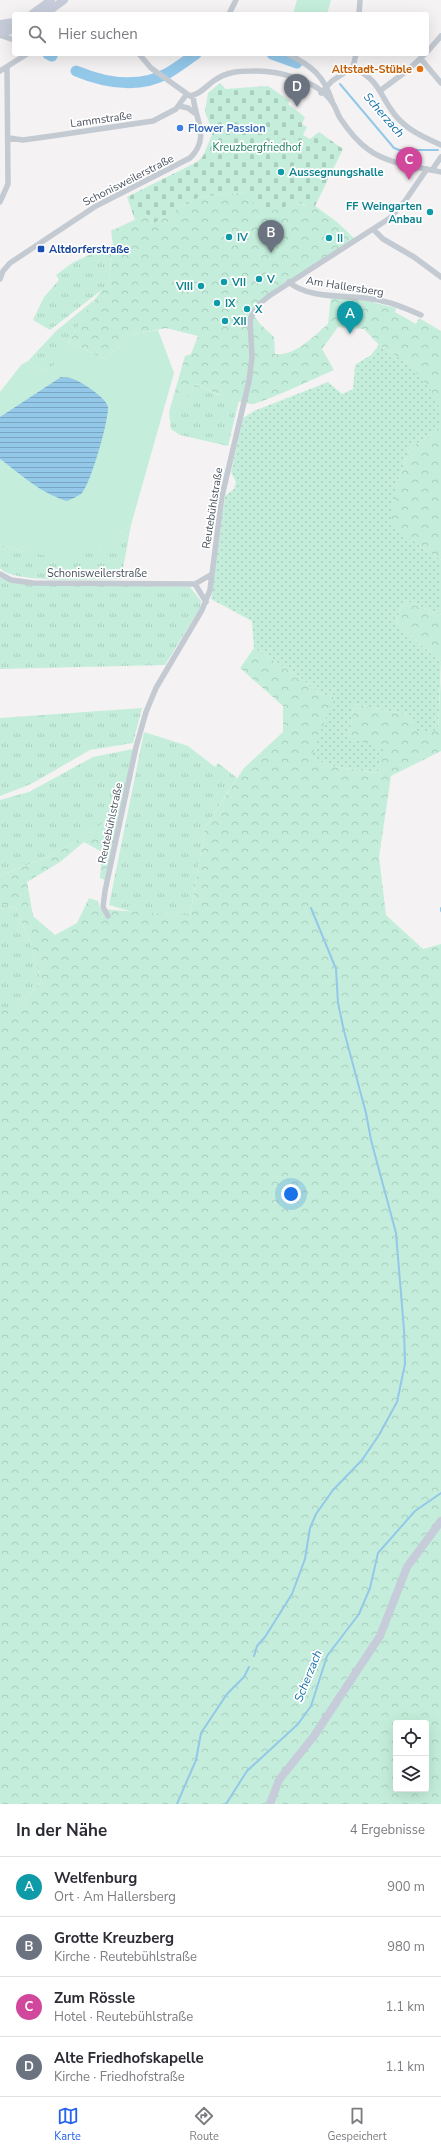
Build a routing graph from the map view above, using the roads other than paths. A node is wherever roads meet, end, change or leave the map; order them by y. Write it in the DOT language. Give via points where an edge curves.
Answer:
graph roads {
  1 [pos="51,0"];
  2 [pos="64,0"];
  3 [pos="236,0"];
  4 [pos="360,0"];
  5 [pos="35,12"];
  6 [pos="48,12"];
  7 [pos="230,12"];
  8 [pos="359,12"];
  9 [pos="12,22"];
  10 [pos="0,24"];
  11 [pos="12,30"];
  12 [pos="0,33"];
  13 [pos="441,36"];
  14 [pos="12,39"];
  15 [pos="429,50"];
  16 [pos="19,56"];
  17 [pos="141,56"];
  18 [pos="291,56"];
  19 [pos="356,56"];
  20 [pos="424,56"];
  21 [pos="421,59"];
  22 [pos="7,67"];
  23 [pos="353,67"];
  24 [pos="0,71"];
  25 [pos="441,83"];
  26 [pos="327,86"];
  27 [pos="381,90"];
  28 [pos="321,93"];
  29 [pos="186,95"];
  30 [pos="193,96"];
  31 [pos="332,101"];
  32 [pos="179,106"];
  33 [pos="196,114"];
  34 [pos="9,138"];
  35 [pos="441,145"];
  36 [pos="441,157"];
  37 [pos="429,169"];
  38 [pos="441,172"];
  39 [pos="0,202"];
  40 [pos="374,230"];
  41 [pos="1,271"];
  42 [pos="441,277"];
  43 [pos="0,279"];
  44 [pos="289,282"];
  45 [pos="421,315"];
  46 [pos="0,574"];
  47 [pos="212,574"];
  48 [pos="195,584"];
  49 [pos="206,602"];
  50 [pos="108,916"];
  51 [pos="441,1521"];
  52 [pos="270,1804"];
  1 -- 5 [label="street"];
  2 -- 6 [label="street"];
  3 -- 7 [label="street"];
  4 -- 8 [label="street"];
  9 -- 10 [label="street"];
  11 -- 12 [label="street"];
  12 -- 14 [label="street"];
  13 -- 15 [label="street"];
  16 -- 22 [label="street"];
  17 -- 29 [label="street" via="158,74"];
  18 -- 26 [label="street" via="313,70"];
  19 -- 23 [label="street"];
  20 -- 21 [label="street"];
  21 -- 25 [label="street"];
  21 -- 27 [label="street"];
  22 -- 24 [label="street"];
  22 -- 34 [label="street"];
  23 -- 26 [label="street"];
  23 -- 27 [label="street"];
  26 -- 28 [label="street"];
  26 -- 31 [label="street"];
  27 -- 35 [label="street" via="395,114 406,126"];
  28 -- 30 [label="street" via="293,76 272,71 252,71 224,75"];
  28 -- 31 [label="street"];
  29 -- 30 [label="street"];
  29 -- 32 [label="street, Lammstraße"];
  30 -- 33 [label="street, Schonisweilerstraße"];
  31 -- 37 [label="street" via="347,128 368,149 380,156"];
  32 -- 33 [label="street" via="188,108"];
  32 -- 34 [label="street, Lammstraße" via="152,121 139,124 23,140"];
  33 -- 41 [label="street, Schonisweilerstraße" via="201,139 197,151 190,158 96,206 22,254"];
  34 -- 39 [label="street" via="8,184"];
  36 -- 37 [label="street, Reutebühlstraße"];
  37 -- 38 [label="street"];
  37 -- 40 [label="street, Reutebühlstraße" via="400,209"];
  40 -- 42 [label="street" via="383,239"];
  40 -- 44 [label="street, Reutebühlstraße"];
  41 -- 43 [label="street, Schonisweilerstraße"];
  44 -- 45 [label="street, Am Hallersberg" via="295,288 323,294 382,300"];
  44 -- 47 [label="street, Reutebühlstraße" via="262,302 250,319 252,357 249,381 222,496"];
  46 -- 48 [label="street, Schonisweilerstraße" via="11,580 33,582"];
  47 -- 48 [label="street"];
  47 -- 49 [label="street, Reutebühlstraße"];
  48 -- 49 [label="street"];
  49 -- 50 [label="street, Reutebühlstraße" via="156,688 141,729 105,891 103,908"];
  51 -- 52 [label="street" via="407,1568 380,1636 314,1736 279,1780"];
}
